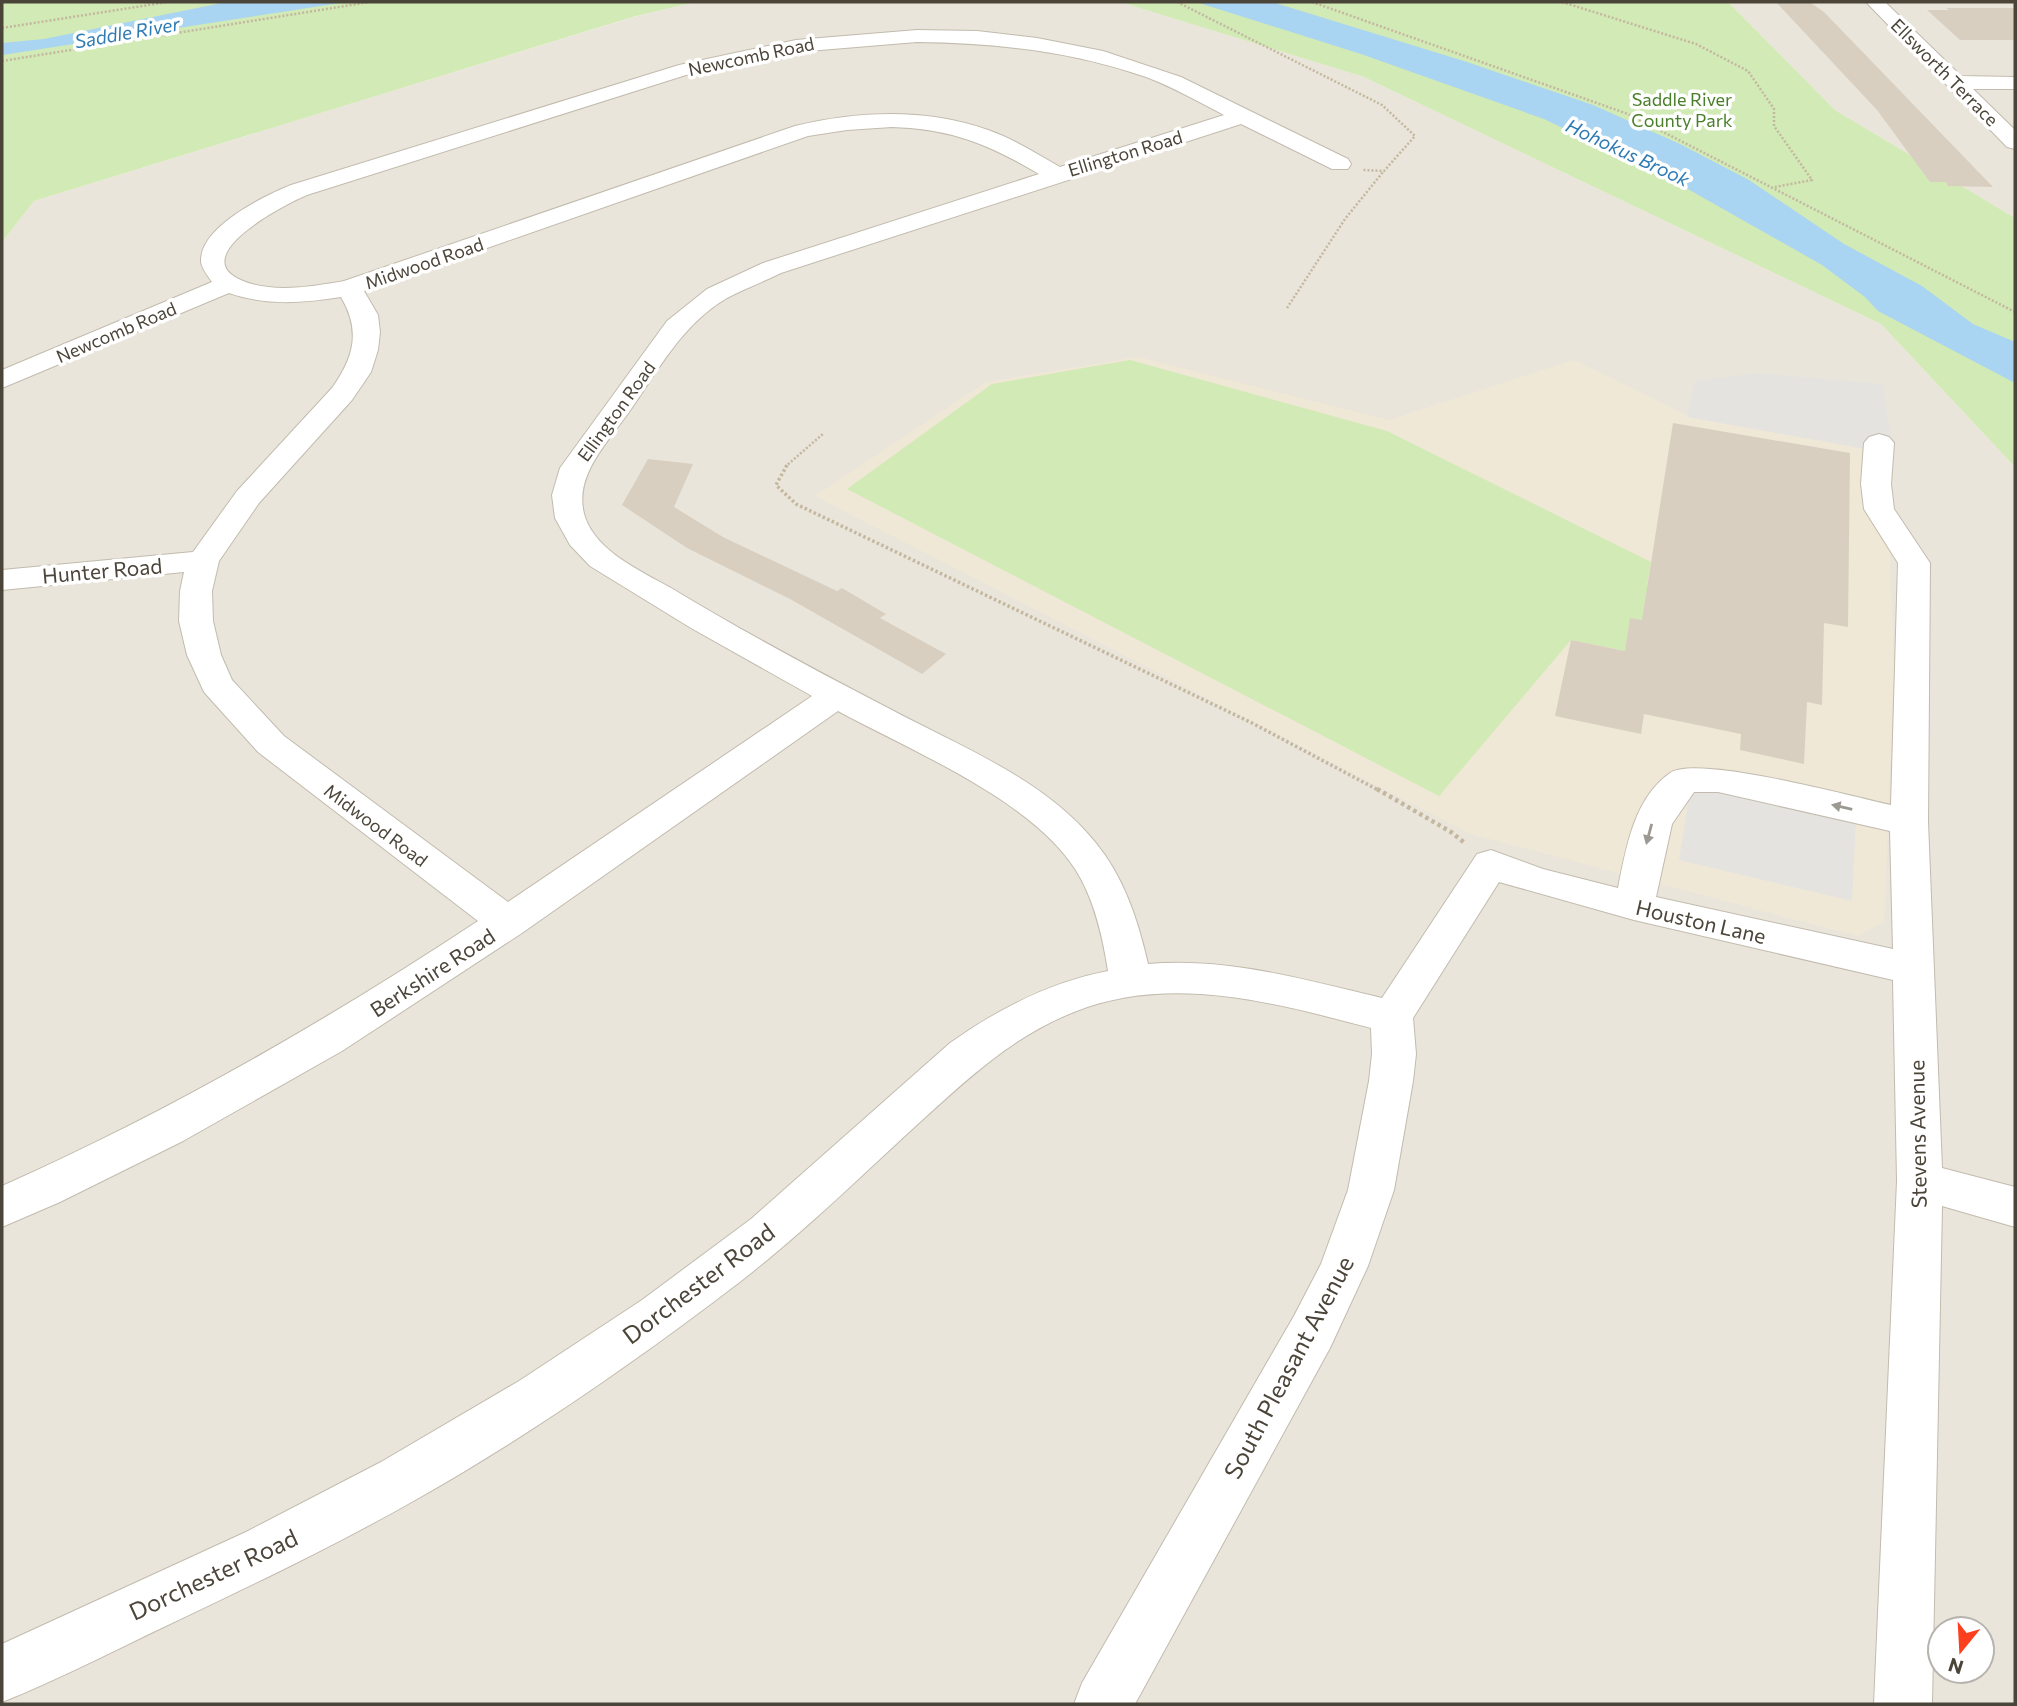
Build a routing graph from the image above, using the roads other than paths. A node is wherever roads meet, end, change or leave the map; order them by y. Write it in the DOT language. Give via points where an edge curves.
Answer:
graph roads {
  1 [pos="1875,2"];
  2 [pos="1956,82"];
  3 [pos="2015,83"];
  4 [pos="1243,116"];
  5 [pos="2015,142"];
  6 [pos="1340,164"];
  7 [pos="1057,175"];
  8 [pos="230,283"];
  9 [pos="349,288"];
  10 [pos="2,380"];
  11 [pos="1879,443"];
  12 [pos="203,561"];
  13 [pos="2,580"];
  14 [pos="837,695"];
  15 [pos="1909,822"];
  16 [pos="1634,906"];
  17 [pos="508,923"];
  18 [pos="1913,970"];
  19 [pos="1131,981"];
  20 [pos="1392,1017"];
  21 [pos="1920,1181"];
  22 [pos="2,1207"];
  23 [pos="2015,1207"];
  24 [pos="2,1673"];
  25 [pos="1103,1704"];
  26 [pos="1903,1704"];
  1 -- 2 [label="street, Ellsworth Terrace"];
  2 -- 3 [label="street"];
  2 -- 5 [label="street, Ellsworth Terrace"];
  4 -- 6 [label="street, Newcomb Road"];
  4 -- 7 [label="street, Ellington Road"];
  4 -- 8 [label="street, Newcomb Road" via="1143,69 1038,45 904,36 769,49 679,71 291,193 249,215 222,240 215,268"];
  7 -- 9 [label="street, Midwood Road" via="987,137 942,124 895,120 827,126"];
  7 -- 14 [label="street, Ellington Road" via="772,268 716,294 676,327 575,468 566,504 571,523 601,559"];
  8 -- 9 [label="street" via="273,294"];
  8 -- 10 [label="street, Newcomb Road"];
  9 -- 12 [label="street, Midwood Road" via="365,315 367,332 357,372 248,497"];
  11 -- 15 [label="street, Stevens Avenue" via="1875,484 1879,509 1914,563"];
  12 -- 13 [label="street, Hunter Road"];
  12 -- 17 [label="street, Midwood Road" via="195,592 196,621 216,684 271,744"];
  14 -- 17 [label="street, Berkshire Road"];
  14 -- 19 [label="street, Ellington Road" via="1016,792 1052,819 1082,851 1105,887 1121,927"];
  15 -- 16 [label="street, one-way" via="1718,780 1684,779 1665,798 1652,821"];
  15 -- 18 [label="street, Stevens Avenue"];
  16 -- 18 [label="street, Houston Lane"];
  16 -- 20 [label="street, Houston Lane" via="1491,864"];
  17 -- 22 [label="street, Berkshire Road" via="324,1041 175,1125"];
  18 -- 21 [label="street, Stevens Avenue"];
  19 -- 20 [label="street, Dorchester Road" via="1192,978 1241,982"];
  19 -- 24 [label="street, Dorchester Road" via="1047,1004 995,1031 768,1233 537,1398 400,1480 265,1551"];
  20 -- 25 [label="street, South Pleasant Avenue" via="1391,1081 1371,1190 1344,1266 1312,1332"];
  21 -- 23 [label="street"];
  21 -- 26 [label="street, Stevens Avenue"];
}
